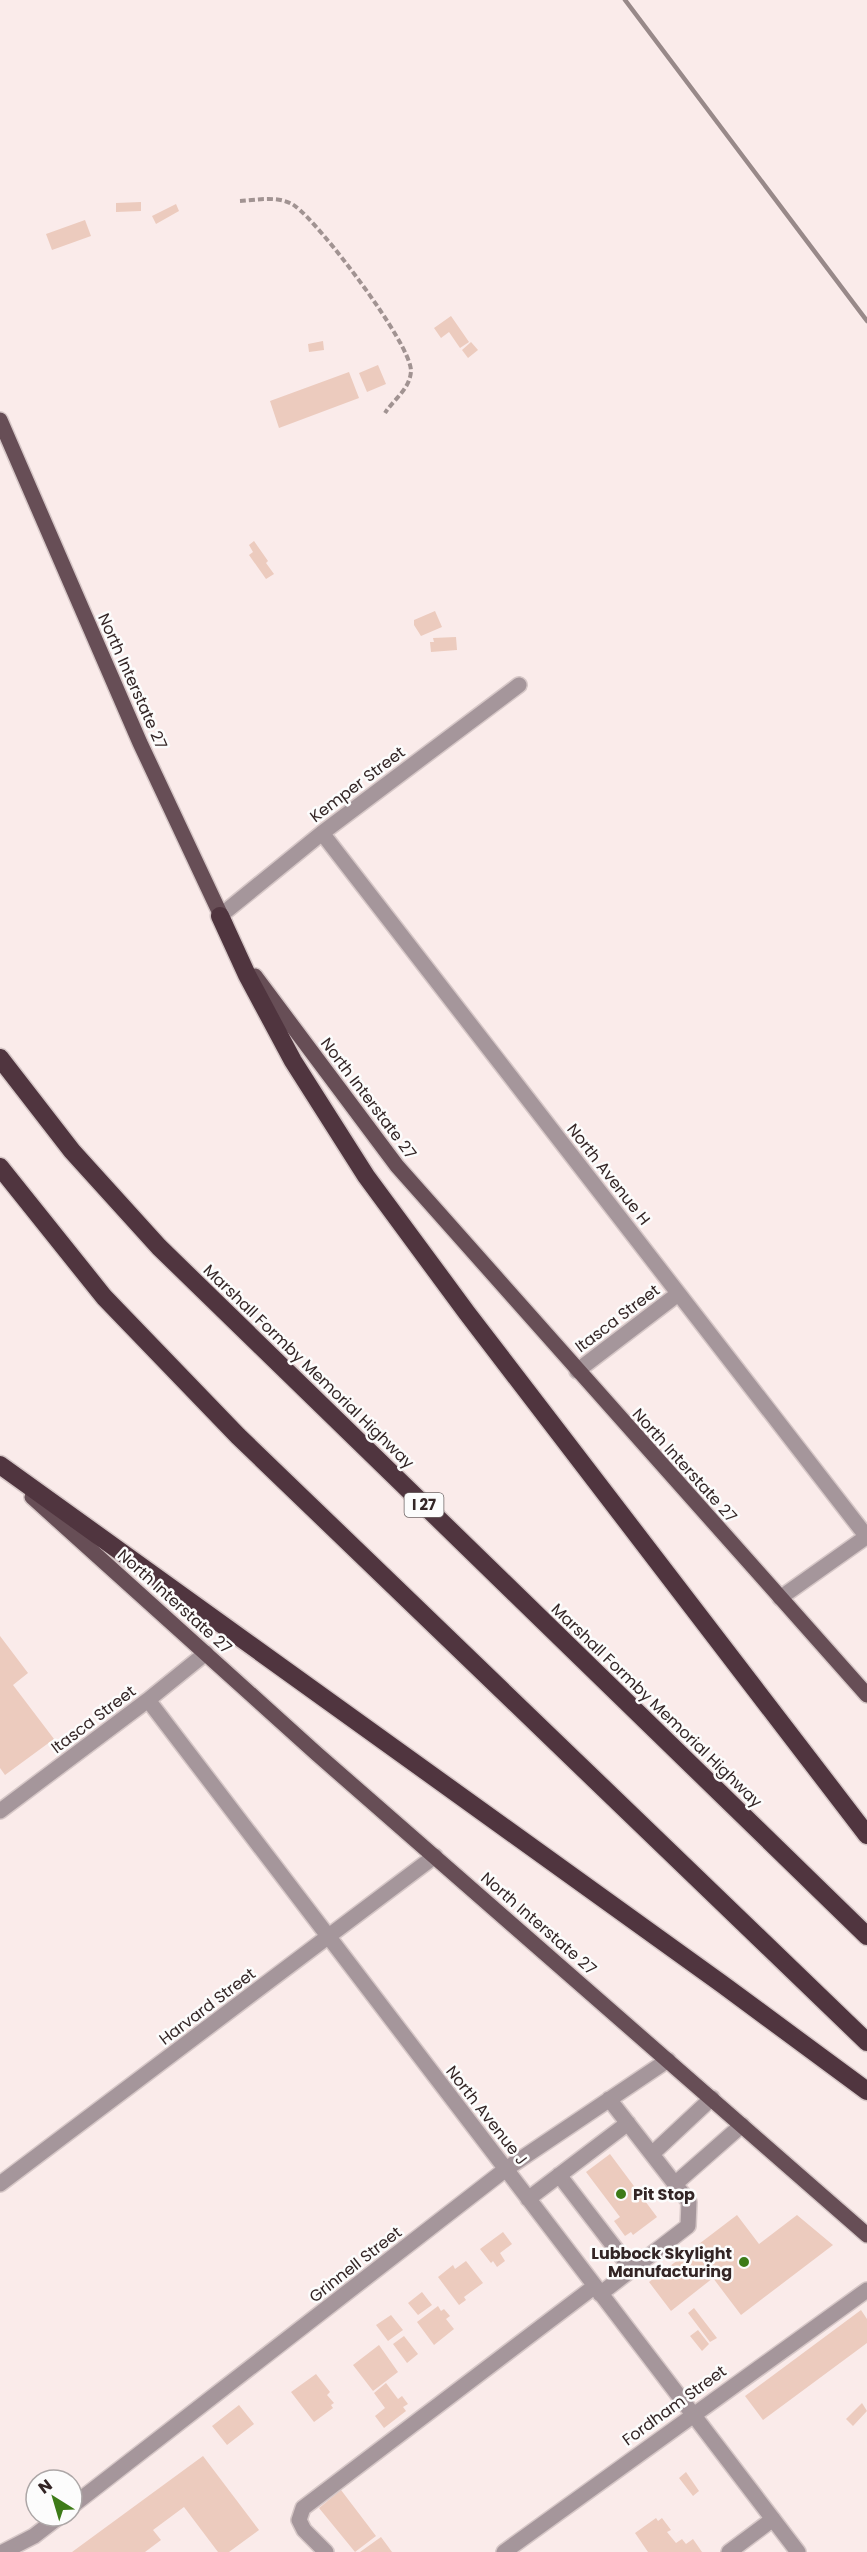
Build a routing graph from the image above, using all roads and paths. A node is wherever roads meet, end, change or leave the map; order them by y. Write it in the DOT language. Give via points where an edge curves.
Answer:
graph roads {
  1 [pos="240,201"];
  2 [pos="385,413"];
  3 [pos="0,420"];
  4 [pos="519,685"];
  5 [pos="322,833"];
  6 [pos="220,916"];
  7 [pos="0,1058"];
  8 [pos="0,1167"];
  9 [pos="678,1294"];
  10 [pos="577,1371"];
  11 [pos="0,1468"];
  12 [pos="867,1537"];
  13 [pos="780,1598"];
  14 [pos="206,1653"];
  15 [pos="867,1695"];
  16 [pos="148,1700"];
  17 [pos="0,1811"];
  18 [pos="867,1835"];
  19 [pos="435,1856"];
  20 [pos="867,1936"];
  21 [pos="327,1938"];
  22 [pos="867,2042"];
  23 [pos="668,2060"];
  24 [pos="867,2091"];
  25 [pos="712,2098"];
  26 [pos="609,2099"];
  27 [pos="628,2123"];
  28 [pos="742,2125"];
  29 [pos="652,2154"];
  30 [pos="506,2169"];
  31 [pos="559,2175"];
  32 [pos="676,2183"];
  33 [pos="0,2184"];
  34 [pos="528,2199"];
  35 [pos="867,2235"];
  36 [pos="632,2270"];
  37 [pos="598,2290"];
  38 [pos="867,2290"];
  39 [pos="693,2414"];
  40 [pos="84,2497"];
  41 [pos="773,2519"];
  42 [pos="44,2528"];
  43 [pos="3,2552"];
  44 [pos="326,2552"];
  45 [pos="504,2552"];
  46 [pos="729,2552"];
  47 [pos="798,2552"];
  1 -- 2 [label="path" via="275,199 294,205 362,283 411,369 407,387"];
  3 -- 6 [label="main road, North Interstate 27"];
  4 -- 5 [label="street, Kemper Street"];
  5 -- 6 [label="street, Kemper Street"];
  5 -- 9 [label="street, North Avenue H"];
  6 -- 10 [label="main road, North Interstate 27" via="261,984 397,1166"];
  6 -- 18 [label="highway" via="293,1061 366,1176"];
  7 -- 20 [label="highway, Marshall Formby Memorial Highway / I 27" via="72,1151 159,1247"];
  8 -- 22 [label="highway" via="104,1297 238,1436"];
  9 -- 10 [label="street, Itasca Street"];
  9 -- 12 [label="street, North Avenue H"];
  10 -- 13 [label="main road, North Interstate 27"];
  11 -- 14 [label="main road, North Interstate 27"];
  11 -- 24 [label="highway"];
  12 -- 13 [label="street"];
  13 -- 15 [label="main road, North Interstate 27"];
  14 -- 16 [label="street, Itasca Street"];
  14 -- 19 [label="main road, North Interstate 27"];
  16 -- 17 [label="street, Itasca Street"];
  16 -- 21 [label="street, North Avenue J"];
  19 -- 21 [label="street, Harvard Street"];
  19 -- 23 [label="main road, North Interstate 27"];
  21 -- 30 [label="street, North Avenue J"];
  21 -- 33 [label="street, Harvard Street"];
  23 -- 25 [label="main road, North Interstate 27"];
  23 -- 26 [label="street, Grinnell Street"];
  25 -- 28 [label="main road, North Interstate 27"];
  25 -- 29 [label="street"];
  26 -- 27 [label="street"];
  26 -- 30 [label="street, Grinnell Street"];
  27 -- 29 [label="street"];
  27 -- 31 [label="street"];
  28 -- 32 [label="street"];
  28 -- 35 [label="main road, North Interstate 27"];
  29 -- 32 [label="street"];
  30 -- 34 [label="street, North Avenue J"];
  30 -- 40 [label="street, Grinnell Street"];
  31 -- 34 [label="street"];
  31 -- 36 [label="street"];
  32 -- 36 [label="street" via="689,2202 688,2226"];
  34 -- 37 [label="street, North Avenue J"];
  36 -- 37 [label="street"];
  37 -- 39 [label="street, North Avenue J"];
  37 -- 44 [label="street" via="303,2508 299,2520 304,2530"];
  38 -- 39 [label="street, Fordham Street"];
  39 -- 41 [label="street, North Avenue J"];
  39 -- 45 [label="street, Fordham Street"];
  41 -- 46 [label="street"];
  41 -- 47 [label="street, North Avenue J"];
  42 -- 43 [label="street"];
}
